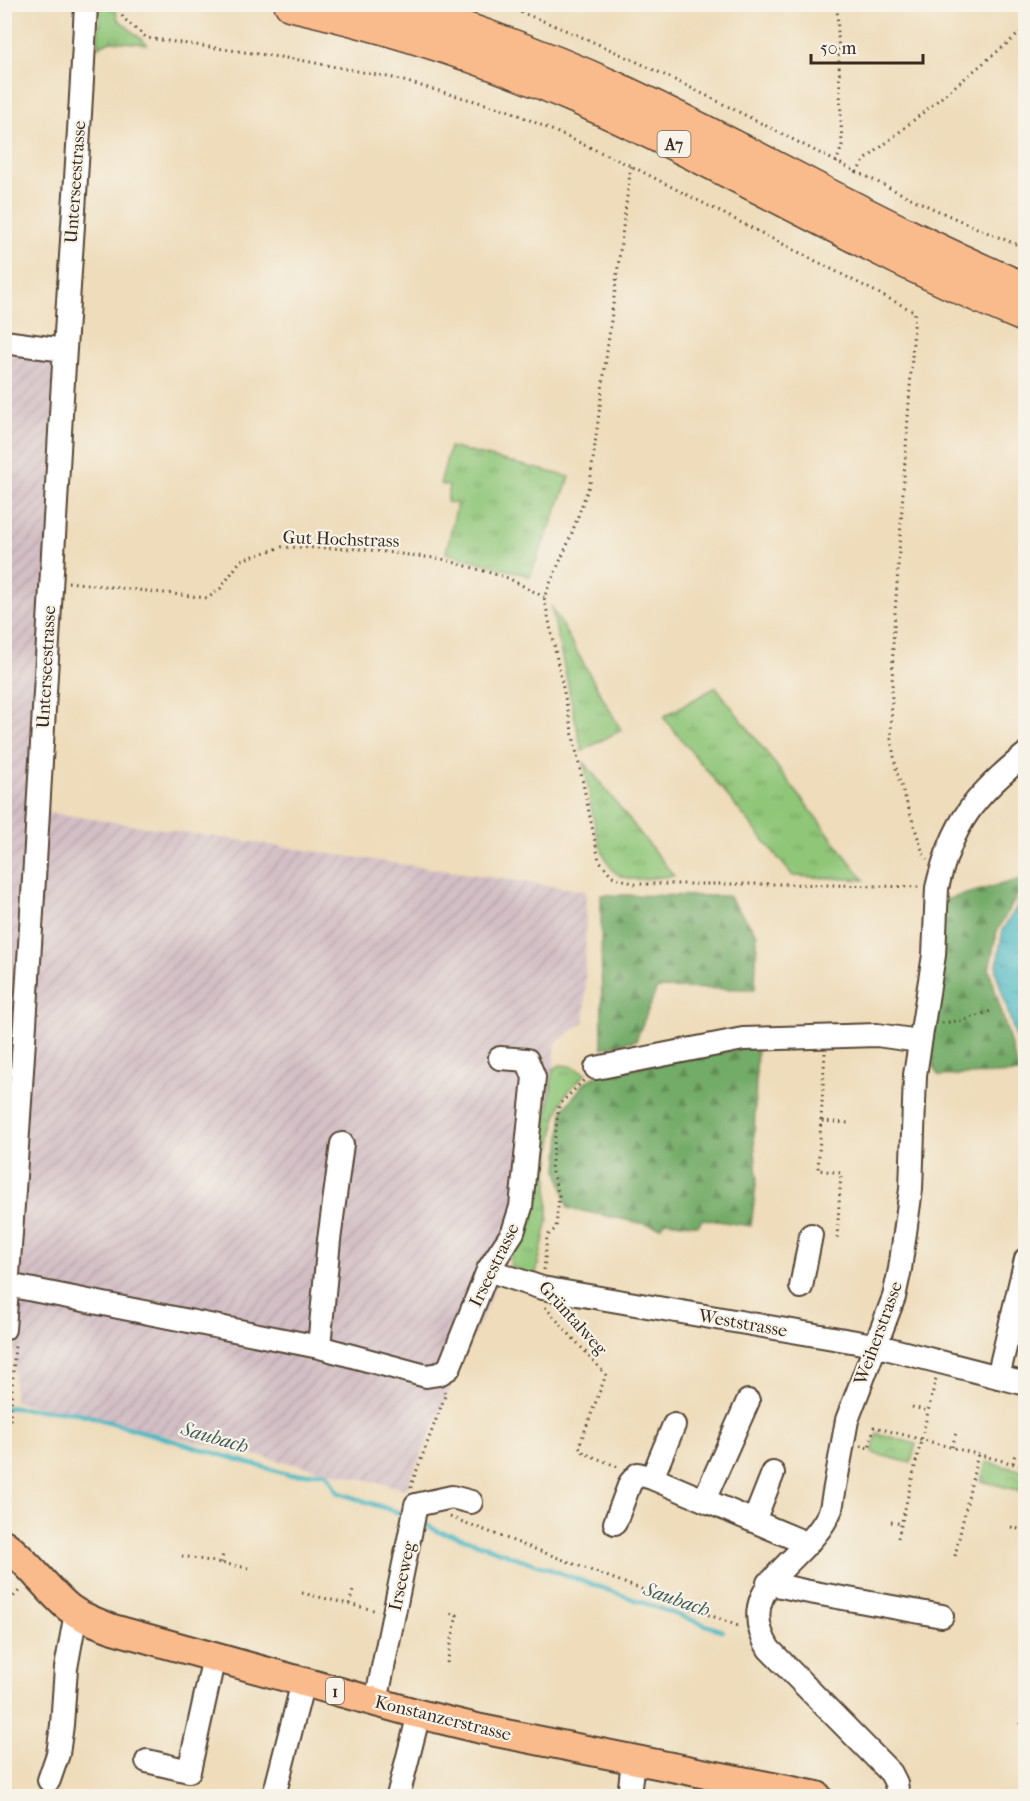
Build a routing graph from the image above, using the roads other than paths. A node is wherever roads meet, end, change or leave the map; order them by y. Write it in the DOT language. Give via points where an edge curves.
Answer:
graph roads {
  1 [pos="86,4"];
  2 [pos="291,4"];
  3 [pos="389,4"];
  4 [pos="1026,291"];
  5 [pos="1026,316"];
  6 [pos="4,342"];
  7 [pos="64,350"];
  8 [pos="1026,754"];
  9 [pos="920,1031"];
  10 [pos="500,1058"];
  11 [pos="596,1068"];
  12 [pos="342,1144"];
  13 [pos="9,1192"];
  14 [pos="811,1235"];
  15 [pos="1026,1259"];
  16 [pos="488,1270"];
  17 [pos="8,1285"];
  18 [pos="801,1287"];
  19 [pos="4,1329"];
  20 [pos="874,1346"];
  21 [pos="319,1347"];
  22 [pos="998,1377"];
  23 [pos="1026,1384"];
  24 [pos="748,1401"];
  25 [pos="674,1425"];
  26 [pos="773,1473"];
  27 [pos="645,1476"];
  28 [pos="704,1500"];
  29 [pos="471,1502"];
  30 [pos="754,1521"];
  31 [pos="615,1523"];
  32 [pos="4,1544"];
  33 [pos="808,1544"];
  34 [pos="12,1582"];
  35 [pos="768,1583"];
  36 [pos="50,1591"];
  37 [pos="76,1613"];
  38 [pos="942,1617"];
  39 [pos="214,1657"];
  40 [pos="303,1682"];
  41 [pos="376,1702"];
  42 [pos="419,1714"];
  43 [pos="633,1760"];
  44 [pos="147,1761"];
  45 [pos="49,1780"];
  46 [pos="274,1797"];
  47 [pos="398,1797"];
  48 [pos="629,1797"];
  49 [pos="817,1797"];
  50 [pos="898,1797"];
  1 -- 7 [label="street, Unterseestrasse"];
  2 -- 5 [label="highway, A7" via="423,40 564,92 889,255"];
  3 -- 4 [label="highway, A7" via="510,45 615,88 903,235"];
  6 -- 7 [label="street"];
  7 -- 13 [label="street, Unterseestrasse" via="49,629"];
  8 -- 9 [label="street, Weiherstrasse" via="995,778 957,830 938,883 934,955"];
  9 -- 11 [label="street" via="743,1039"];
  9 -- 20 [label="street, Weiherstrasse" via="911,1189 900,1269 894,1297"];
  10 -- 16 [label="street, Irseestrasse" via="526,1060 534,1077 521,1206 513,1232"];
  12 -- 21 [label="street"];
  13 -- 17 [label="street, Unterseestrasse"];
  14 -- 18 [label="street"];
  15 -- 22 [label="street"];
  16 -- 20 [label="street, Weststrasse" via="532,1284"];
  16 -- 21 [label="street, Irseestrasse" via="449,1368 439,1374 426,1376"];
  17 -- 19 [label="street, Unterseestrasse"];
  17 -- 21 [label="street"];
  20 -- 22 [label="street, Weststrasse"];
  20 -- 33 [label="street, Weiherstrasse" via="847,1420 831,1509"];
  22 -- 23 [label="street, Weststrasse"];
  24 -- 28 [label="street"];
  25 -- 27 [label="street"];
  26 -- 30 [label="street"];
  27 -- 28 [label="street"];
  27 -- 31 [label="street" via="630,1483"];
  28 -- 30 [label="street"];
  29 -- 41 [label="street, Irseeweg" via="452,1497 416,1506"];
  30 -- 33 [label="street"];
  32 -- 36 [label="main road, Konstanzerstrasse / 1"];
  33 -- 35 [label="street, Weiherstrasse"];
  34 -- 36 [label="main road, Konstanzerstrasse / 1" via="15,1575 36,1588"];
  35 -- 38 [label="street"];
  35 -- 50 [label="street, Weiherstrasse" via="758,1606 764,1640 777,1659 891,1773"];
  36 -- 37 [label="main road, Konstanzerstrasse / 1"];
  37 -- 39 [label="main road, Konstanzerstrasse / 1" via="113,1629"];
  37 -- 45 [label="street" via="66,1668 63,1725"];
  39 -- 40 [label="main road, Konstanzerstrasse / 1"];
  39 -- 44 [label="street" via="189,1771"];
  40 -- 41 [label="main road, Konstanzerstrasse / 1"];
  40 -- 46 [label="street"];
  41 -- 42 [label="main road, Konstanzerstrasse / 1"];
  42 -- 43 [label="main road, Konstanzerstrasse / 1"];
  42 -- 47 [label="street"];
  43 -- 48 [label="street"];
  43 -- 49 [label="main road, Konstanzerstrasse / 1"];
}
